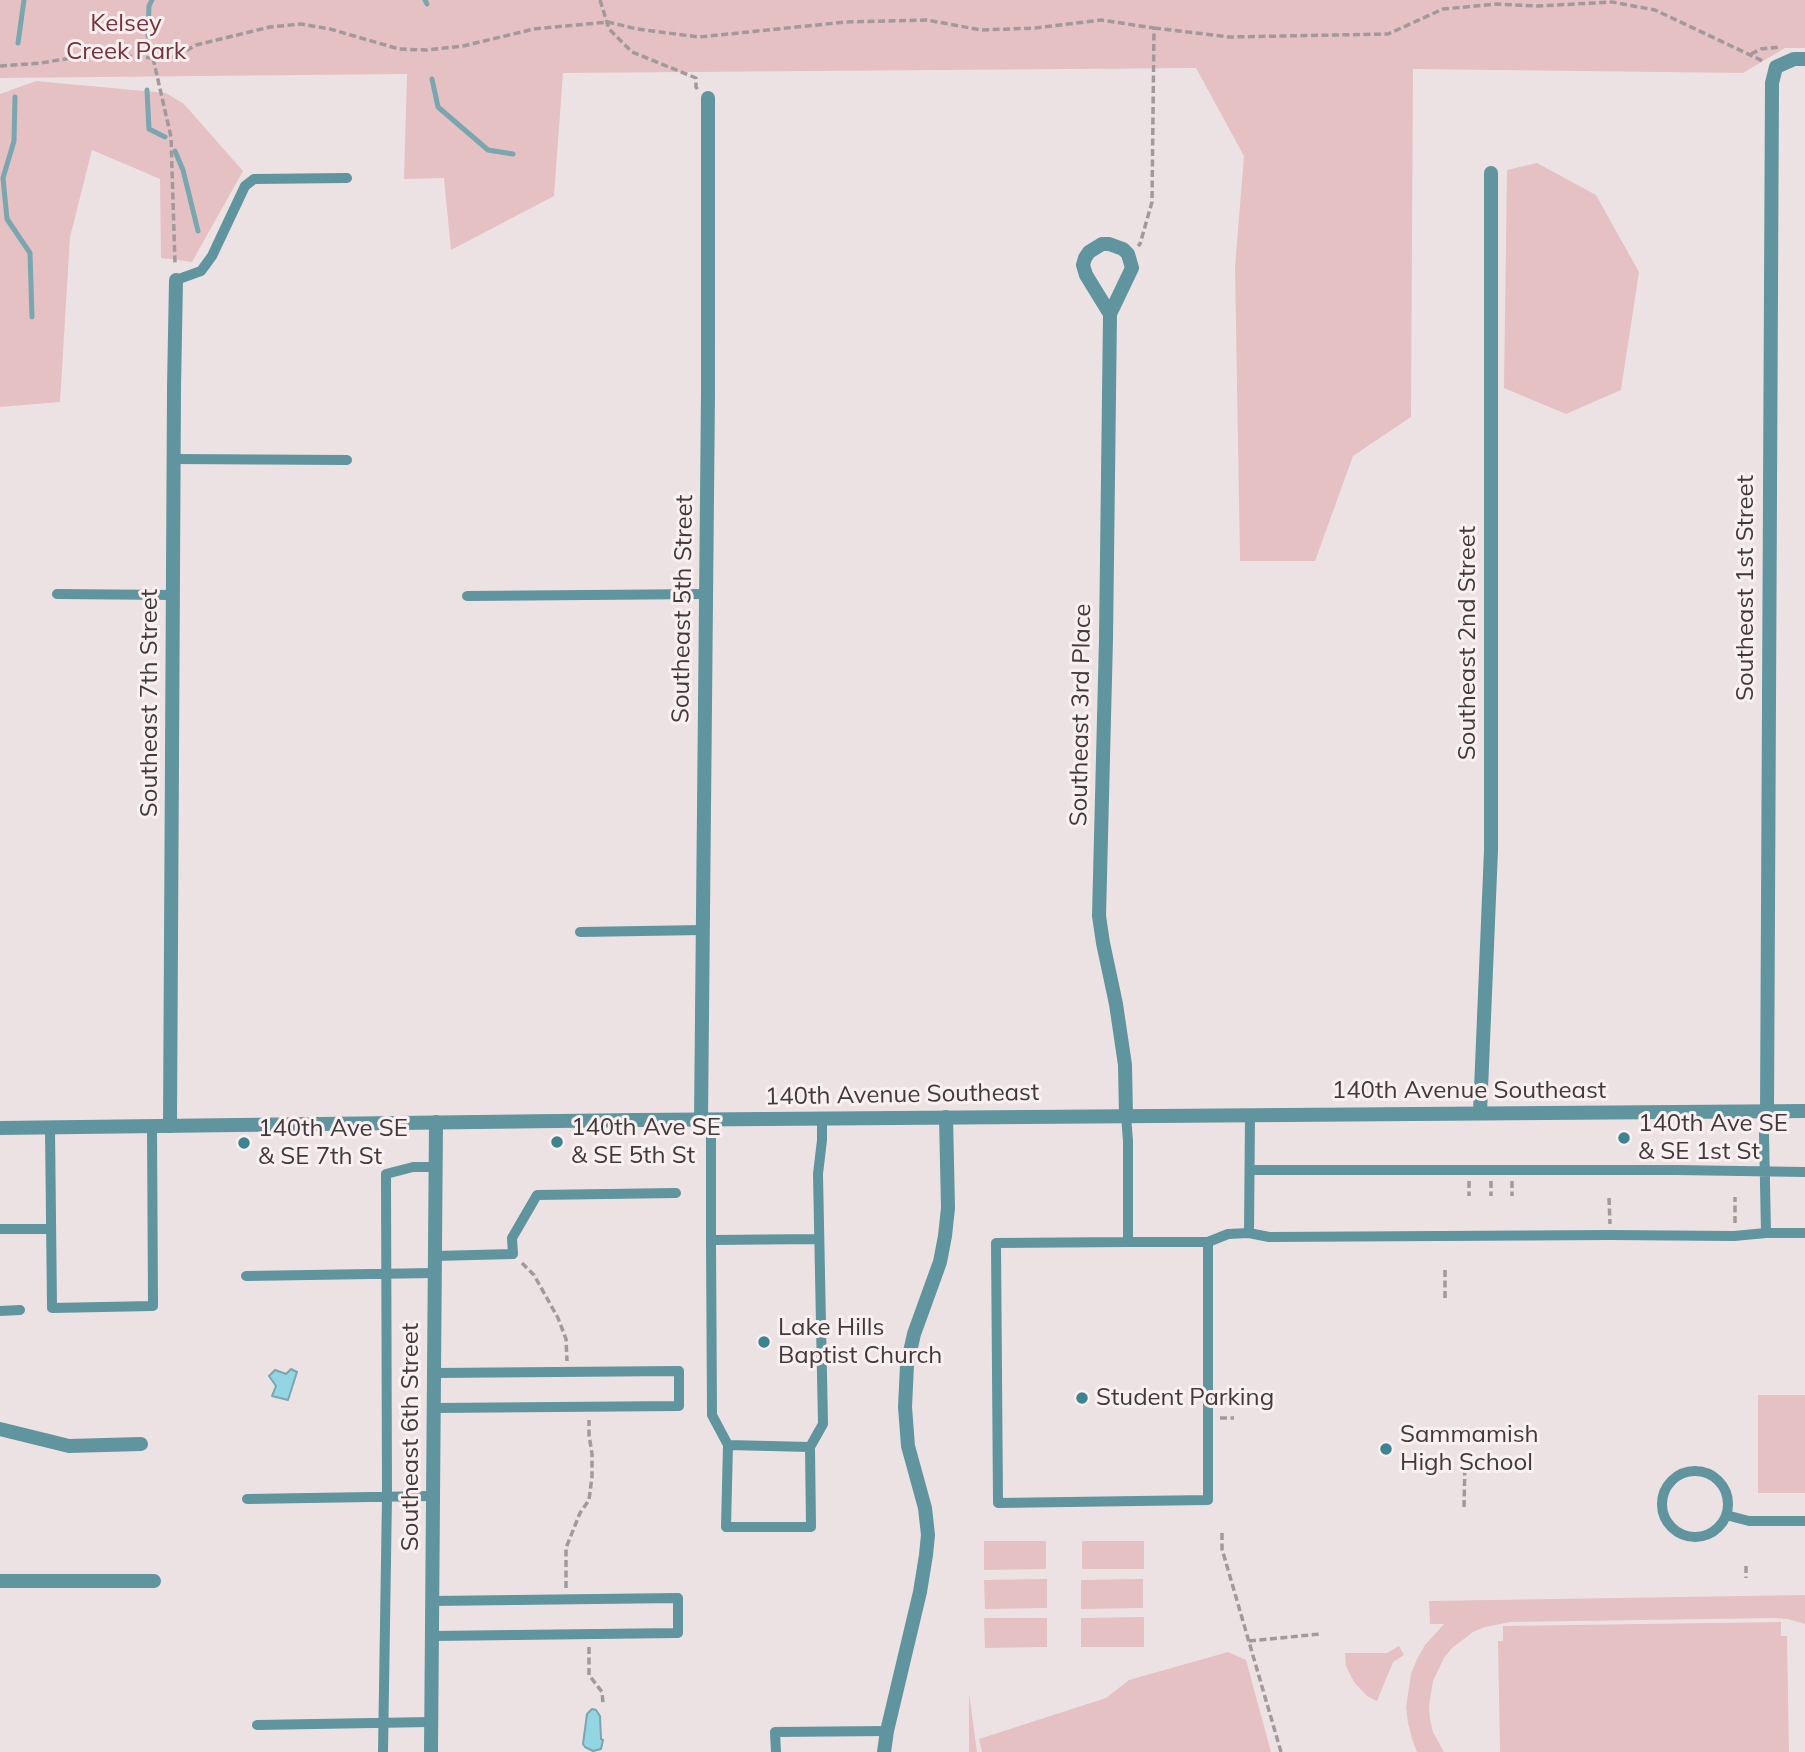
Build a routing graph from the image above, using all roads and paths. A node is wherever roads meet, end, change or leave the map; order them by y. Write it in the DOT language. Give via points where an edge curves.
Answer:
graph roads {
  1 [pos="600,0"];
  2 [pos="608,22"];
  3 [pos="1154,28"];
  4 [pos="153,58"];
  5 [pos="1805,59"];
  6 [pos="0,66"];
  7 [pos="1776,67"];
  8 [pos="708,98"];
  9 [pos="1491,173"];
  10 [pos="347,178"];
  11 [pos="1140,244"];
  12 [pos="176,280"];
  13 [pos="1110,314"];
  14 [pos="173,459"];
  15 [pos="347,460"];
  16 [pos="57,594"];
  17 [pos="706,594"];
  18 [pos="173,595"];
  19 [pos="467,596"];
  20 [pos="703,930"];
  21 [pos="580,932"];
  22 [pos="1767,1111"];
  23 [pos="1805,1111"];
  24 [pos="1480,1113"];
  25 [pos="1250,1115"];
  26 [pos="1126,1116"];
  27 [pos="946,1118"];
  28 [pos="822,1119"];
  29 [pos="706,1120"];
  30 [pos="436,1122"];
  31 [pos="152,1126"];
  32 [pos="170,1126"];
  33 [pos="0,1128"];
  34 [pos="50,1128"];
  35 [pos="435,1167"];
  36 [pos="1250,1170"];
  37 [pos="1765,1171"];
  38 [pos="1805,1172"];
  39 [pos="1469,1181"];
  40 [pos="1491,1181"];
  41 [pos="1512,1181"];
  42 [pos="676,1193"];
  43 [pos="1469,1196"];
  44 [pos="1491,1196"];
  45 [pos="1512,1196"];
  46 [pos="1735,1197"];
  47 [pos="1609,1198"];
  48 [pos="1735,1223"];
  49 [pos="1610,1224"];
  50 [pos="0,1229"];
  51 [pos="51,1229"];
  52 [pos="1249,1233"];
  53 [pos="1766,1233"];
  54 [pos="1805,1233"];
  55 [pos="819,1239"];
  56 [pos="711,1240"];
  57 [pos="1128,1242"];
  58 [pos="1208,1242"];
  59 [pos="513,1254"];
  60 [pos="435,1256"];
  61 [pos="1445,1270"];
  62 [pos="434,1273"];
  63 [pos="386,1274"];
  64 [pos="246,1276"];
  65 [pos="1446,1299"];
  66 [pos="20,1310"];
  67 [pos="0,1311"];
  68 [pos="567,1372"];
  69 [pos="434,1373"];
  70 [pos="1219,1399"];
  71 [pos="1234,1399"];
  72 [pos="590,1407"];
  73 [pos="434,1408"];
  74 [pos="1218,1418"];
  75 [pos="1234,1419"];
  76 [pos="0,1429"];
  77 [pos="141,1444"];
  78 [pos="728,1445"];
  79 [pos="810,1447"];
  80 [pos="1465,1462"];
  81 [pos="433,1496"];
  82 [pos="387,1497"];
  83 [pos="247,1499"];
  84 [pos="1464,1507"];
  85 [pos="1726,1515"];
  86 [pos="1805,1521"];
  87 [pos="1222,1533"];
  88 [pos="1745,1566"];
  89 [pos="1746,1578"];
  90 [pos="0,1581"];
  91 [pos="154,1581"];
  92 [pos="566,1599"];
  93 [pos="432,1601"];
  94 [pos="589,1634"];
  95 [pos="1320,1634"];
  96 [pos="432,1636"];
  97 [pos="1249,1641"];
  98 [pos="603,1703"];
  99 [pos="431,1722"];
  100 [pos="384,1723"];
  101 [pos="257,1725"];
  102 [pos="887,1731"];
  103 [pos="383,1752"];
  104 [pos="431,1752"];
  105 [pos="775,1752"];
  106 [pos="884,1752"];
  107 [pos="1281,1752"];
  1 -- 2 [label="path"];
  2 -- 3 [label="path" via="699,37 846,22 927,20 981,30 1101,20"];
  2 -- 4 [label="path" via="534,29 427,50 399,49 301,24 270,27 196,45 175,57"];
  2 -- 8 [label="path" via="609,29 632,52 696,78 696,87"];
  3 -- 7 [label="path" via="1230,37 1388,34 1443,9 1612,2 1655,10"];
  3 -- 11 [label="path" via="1152,202"];
  4 -- 6 [label="path" via="94,54"];
  4 -- 12 [label="path" via="170,136"];
  5 -- 7 [label="street"];
  7 -- 22 [label="street, Southeast 1st Street" via="1772,83"];
  8 -- 17 [label="street, Southeast 5th Street"];
  9 -- 24 [label="street, Southeast 2nd Street" via="1491,836"];
  10 -- 12 [label="lane" via="254,179 245,186 212,257 201,271"];
  12 -- 14 [label="street, Southeast 7th Street"];
  13 -- 13 [label="street, Southeast 3rd Place" via="1132,268 1123,249 1102,244 1089,252 1083,265"];
  13 -- 26 [label="street, Southeast 3rd Place" via="1100,916 1125,1065"];
  14 -- 15 [label="lane"];
  14 -- 18 [label="street, Southeast 7th Street"];
  16 -- 18 [label="lane"];
  17 -- 19 [label="lane"];
  17 -- 20 [label="street, Southeast 5th Street"];
  18 -- 32 [label="street, Southeast 7th Street"];
  20 -- 21 [label="lane"];
  20 -- 29 [label="street, Southeast 5th Street"];
  22 -- 23 [label="street, 140th Avenue Southeast"];
  22 -- 24 [label="street, 140th Avenue Southeast"];
  22 -- 37 [label="lane"];
  24 -- 25 [label="street, 140th Avenue Southeast"];
  25 -- 26 [label="street, 140th Avenue Southeast"];
  25 -- 36 [label="lane"];
  26 -- 27 [label="street, 140th Avenue Southeast"];
  26 -- 57 [label="lane"];
  27 -- 28 [label="street, 140th Avenue Southeast"];
  27 -- 102 [label="street" via="945,1237 914,1334 905,1407 908,1446 928,1535 920,1592"];
  28 -- 29 [label="street, 140th Avenue Southeast"];
  28 -- 55 [label="lane"];
  29 -- 30 [label="street, 140th Avenue Southeast"];
  29 -- 56 [label="lane"];
  30 -- 32 [label="street, 140th Avenue Southeast"];
  30 -- 35 [label="street, Southeast 6th Street"];
  31 -- 32 [label="street, 140th Avenue Southeast"];
  31 -- 34 [label="street, 140th Avenue Southeast"];
  31 -- 51 [label="lane" via="153,1306 52,1308"];
  33 -- 34 [label="street, 140th Avenue Southeast"];
  34 -- 51 [label="lane"];
  35 -- 60 [label="street, Southeast 6th Street"];
  35 -- 63 [label="lane" via="386,1174"];
  36 -- 37 [label="lane"];
  36 -- 52 [label="lane"];
  37 -- 38 [label="lane"];
  37 -- 53 [label="lane"];
  39 -- 43 [label="path"];
  40 -- 44 [label="path"];
  41 -- 45 [label="path"];
  42 -- 59 [label="lane" via="537,1195 512,1238"];
  46 -- 48 [label="path"];
  47 -- 49 [label="path"];
  50 -- 51 [label="lane"];
  52 -- 53 [label="lane" via="1269,1237"];
  52 -- 58 [label="lane" via="1228,1234"];
  53 -- 54 [label="lane"];
  55 -- 56 [label="lane"];
  55 -- 79 [label="lane" via="823,1424"];
  56 -- 78 [label="lane" via="712,1415"];
  57 -- 58 [label="lane"];
  57 -- 58 [label="lane" via="996,1243 998,1503 1208,1500"];
  59 -- 60 [label="lane"];
  59 -- 68 [label="path" via="534,1275 558,1318 566,1339"];
  60 -- 62 [label="street, Southeast 6th Street"];
  61 -- 65 [label="path"];
  62 -- 63 [label="lane"];
  62 -- 69 [label="street, Southeast 6th Street"];
  63 -- 64 [label="lane"];
  63 -- 82 [label="lane"];
  66 -- 67 [label="lane"];
  68 -- 69 [label="lane"];
  68 -- 72 [label="lane" via="679,1371 679,1406"];
  69 -- 73 [label="street, Southeast 6th Street"];
  70 -- 71 [label="path"];
  72 -- 73 [label="lane"];
  72 -- 92 [label="path" via="593,1477 589,1500 566,1548"];
  73 -- 81 [label="street, Southeast 6th Street"];
  74 -- 75 [label="path"];
  76 -- 77 [label="street" via="69,1446"];
  78 -- 79 [label="lane"];
  78 -- 79 [label="lane" via="726,1527 811,1527"];
  80 -- 84 [label="path"];
  81 -- 82 [label="lane"];
  81 -- 93 [label="street, Southeast 6th Street"];
  82 -- 83 [label="lane"];
  82 -- 100 [label="lane"];
  85 -- 85 [label="lane" via="1726,1493 1713,1475 1702,1471 1680,1474 1665,1490 1662,1511 1682,1535 1713,1532"];
  85 -- 86 [label="lane" via="1749,1521"];
  87 -- 97 [label="path" via="1222,1549"];
  88 -- 89 [label="path"];
  90 -- 91 [label="street"];
  92 -- 93 [label="lane"];
  92 -- 94 [label="lane" via="678,1598 678,1633"];
  93 -- 96 [label="street, Southeast 6th Street"];
  94 -- 96 [label="lane"];
  94 -- 98 [label="path" via="589,1675 602,1692"];
  95 -- 97 [label="path"];
  96 -- 99 [label="street, Southeast 6th Street"];
  97 -- 107 [label="path"];
  99 -- 100 [label="lane"];
  99 -- 104 [label="street, Southeast 6th Street"];
  100 -- 101 [label="lane"];
  100 -- 103 [label="lane"];
  102 -- 105 [label="lane" via="775,1731"];
  102 -- 106 [label="street"];
}
